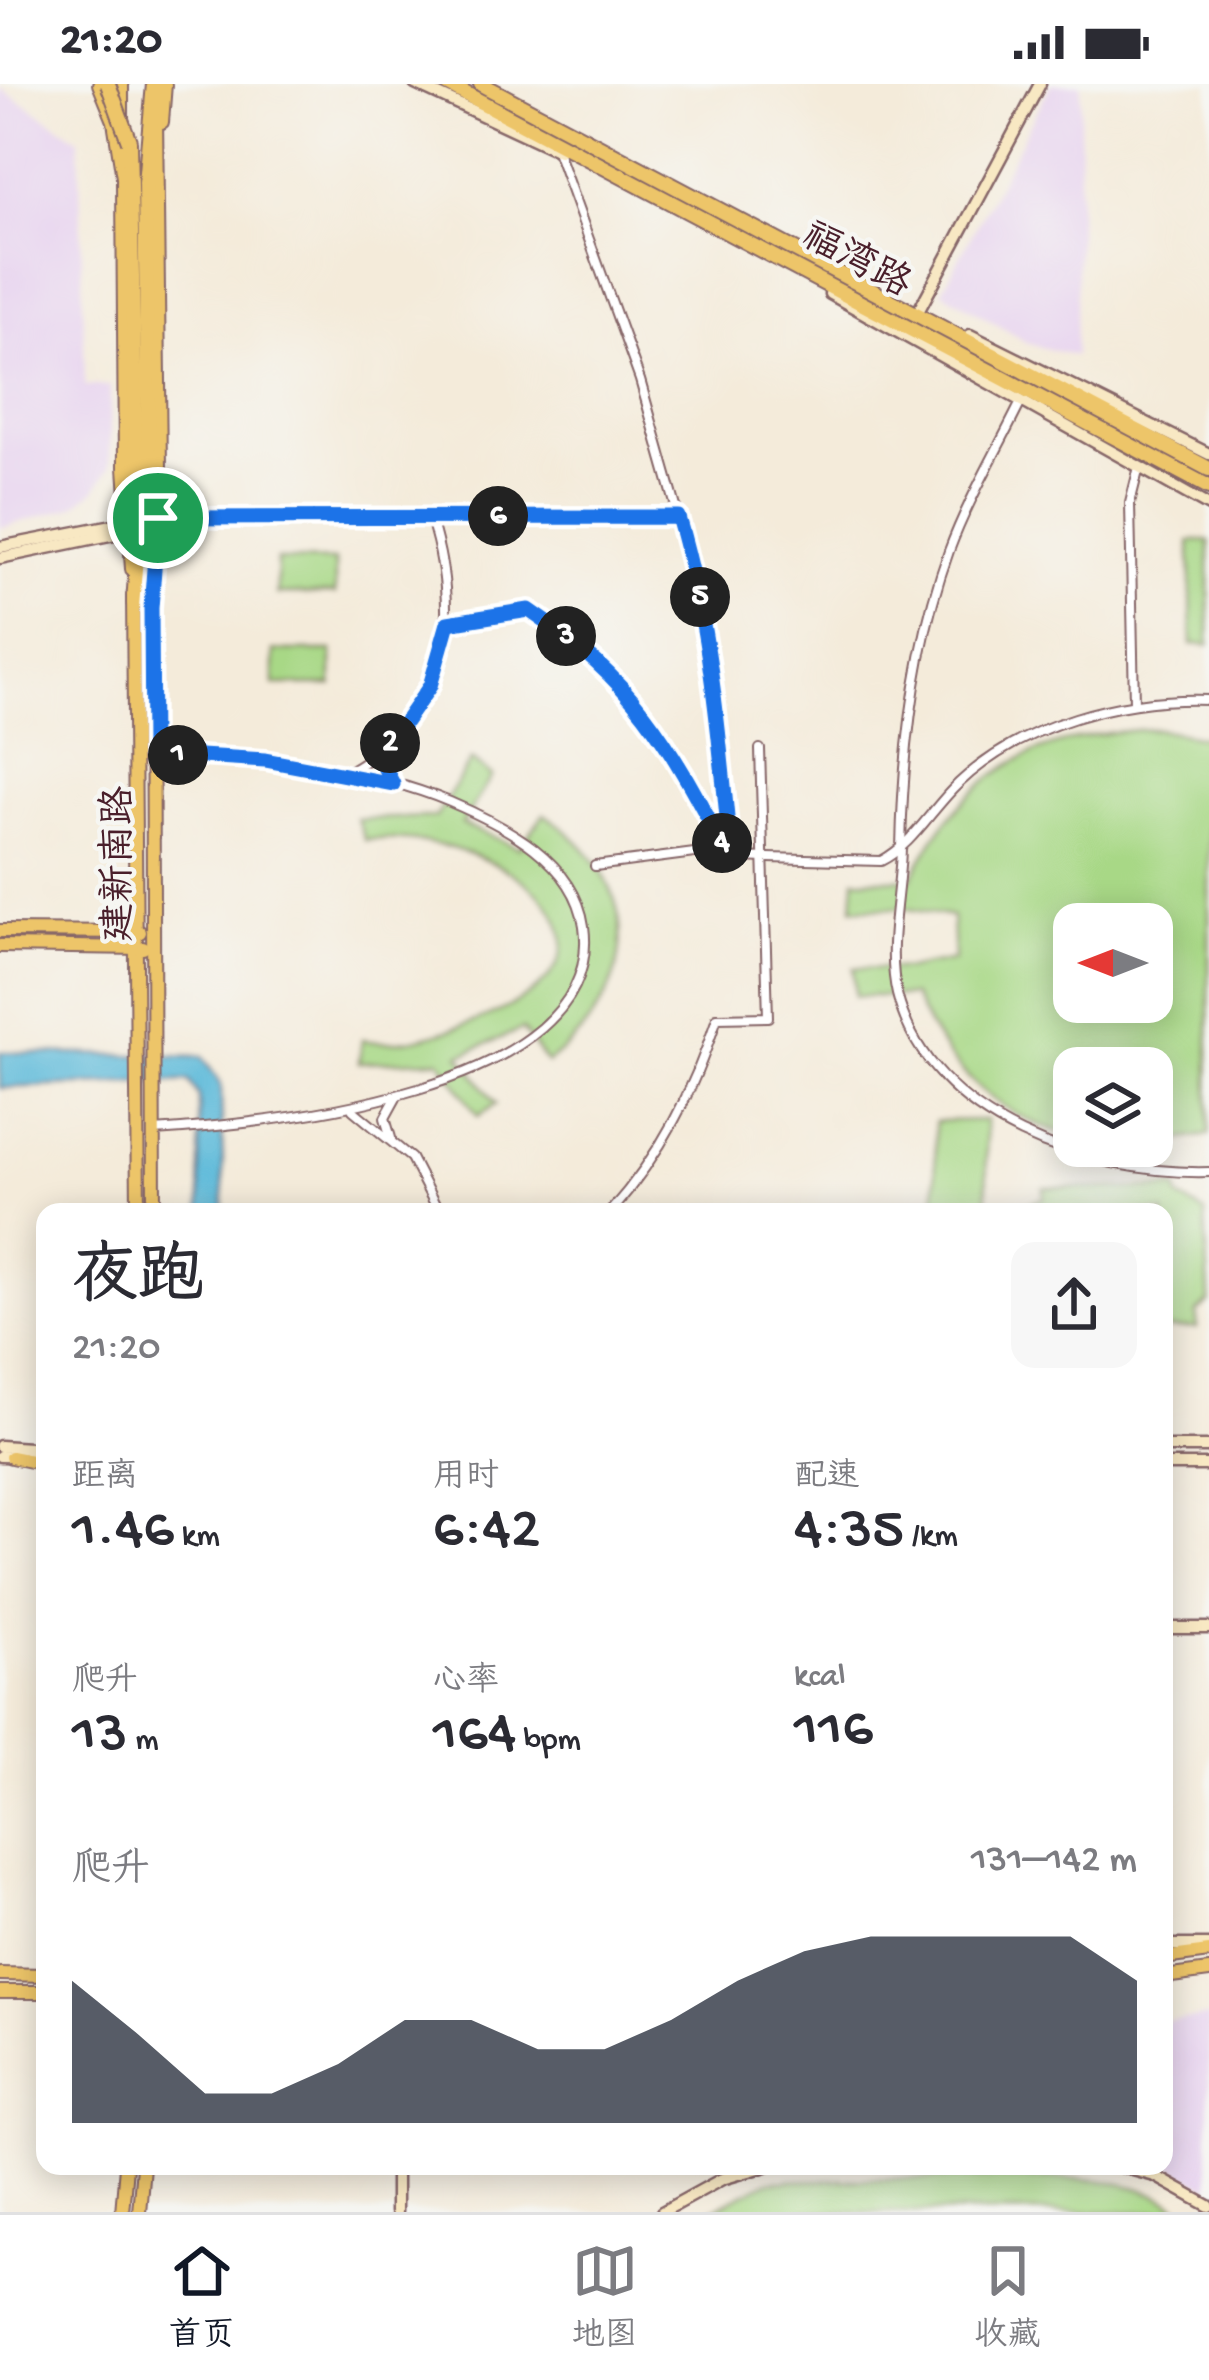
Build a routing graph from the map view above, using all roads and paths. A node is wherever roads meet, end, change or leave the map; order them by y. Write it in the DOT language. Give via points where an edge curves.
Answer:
graph roads {
  1 [pos="99,84"];
  2 [pos="108,84"];
  3 [pos="122,84"];
  4 [pos="155,84"];
  5 [pos="165,84"];
  6 [pos="416,84"];
  7 [pos="447,84"];
  8 [pos="492,84"];
  9 [pos="1040,84"];
  10 [pos="476,90"];
  11 [pos="557,149"];
  12 [pos="157,171"];
  13 [pos="124,184"];
  14 [pos="919,310"];
  15 [pos="1021,402"];
  16 [pos="1209,454"];
  17 [pos="1139,467"];
  18 [pos="1209,469"];
  19 [pos="1209,487"];
  20 [pos="1209,506"];
  21 [pos="430,516"];
  22 [pos="678,517"];
  23 [pos="158,518"];
  24 [pos="129,526"];
  25 [pos="0,547"];
  26 [pos="0,559"];
  27 [pos="134,603"];
  28 [pos="151,608"];
  29 [pos="448,623"];
  30 [pos="1209,700"];
  31 [pos="1134,704"];
  32 [pos="390,742"];
  33 [pos="760,748"];
  34 [pos="152,753"];
  35 [pos="346,773"];
  36 [pos="393,784"];
  37 [pos="725,850"];
  38 [pos="901,851"];
  39 [pos="765,858"];
  40 [pos="595,866"];
  41 [pos="0,931"];
  42 [pos="136,932"];
  43 [pos="153,932"];
  44 [pos="0,946"];
  45 [pos="136,948"];
  46 [pos="153,948"];
  47 [pos="397,1097"];
  48 [pos="352,1109"];
  49 [pos="154,1131"];
  50 [pos="392,1139"];
  51 [pos="1209,1172"];
  52 [pos="138,1203"];
  53 [pos="154,1203"];
  54 [pos="434,1203"];
  55 [pos="617,1203"];
  56 [pos="1173,1447"];
  57 [pos="1209,1447"];
  58 [pos="4,1453"];
  59 [pos="36,1455"];
  60 [pos="1209,1465"];
  61 [pos="1173,1466"];
  62 [pos="1173,1628"];
  63 [pos="1209,1628"];
  64 [pos="1173,1946"];
  65 [pos="1209,1949"];
  66 [pos="1173,1956"];
  67 [pos="1209,1971"];
  68 [pos="0,1974"];
  69 [pos="36,1975"];
  70 [pos="1173,1977"];
  71 [pos="0,1992"];
  72 [pos="36,1992"];
  73 [pos="125,2175"];
  74 [pos="142,2175"];
  75 [pos="396,2175"];
  76 [pos="727,2175"];
  77 [pos="1149,2175"];
  78 [pos="1209,2206"];
  79 [pos="122,2212"];
  80 [pos="139,2212"];
  81 [pos="396,2212"];
  82 [pos="662,2212"];
  1 -- 13 [label="main road"];
  2 -- 27 [label="highway, bridge" via="134,182"];
  3 -- 13 [label="main road, 建新南路"];
  4 -- 12 [label="main road, 建新南路"];
  4 -- 28 [label="highway" via="145,183"];
  5 -- 12 [label="main road"];
  6 -- 11 [label="main road"];
  7 -- 10 [label="highway"];
  8 -- 14 [label="main road"];
  9 -- 14 [label="main road"];
  10 -- 18 [label="highway, 福湾路"];
  10 -- 19 [label="highway, 福湾路"];
  11 -- 15 [label="main road"];
  11 -- 22 [label="street" via="640,380"];
  12 -- 23 [label="main road, 建新南路"];
  13 -- 24 [label="main road, 建新南路"];
  14 -- 16 [label="main road"];
  15 -- 17 [label="main road"];
  15 -- 38 [label="street" via="950,548 933,602 901,790"];
  17 -- 20 [label="main road"];
  17 -- 31 [label="street" via="1130,503"];
  21 -- 22 [label="street"];
  21 -- 23 [label="street"];
  21 -- 29 [label="street" via="447,579"];
  22 -- 37 [label="street" via="715,684"];
  23 -- 28 [label="main road, 建新南路"];
  24 -- 25 [label="main road"];
  24 -- 26 [label="main road"];
  24 -- 27 [label="main road, 建新南路"];
  27 -- 42 [label="main road, 建新南路"];
  28 -- 34 [label="main road, 建新南路"];
  29 -- 32 [label="street" via="430,686"];
  29 -- 37 [label="street" via="529,610 580,645 658,730"];
  30 -- 31 [label="street"];
  31 -- 38 [label="street" via="1047,729 995,756 945,796"];
  32 -- 35 [label="street"];
  32 -- 36 [label="street" via="383,765"];
  33 -- 39 [label="street"];
  34 -- 35 [label="street"];
  34 -- 43 [label="main road, 建新南路"];
  35 -- 36 [label="street"];
  36 -- 47 [label="street" via="447,801 530,845 576,895 585,936 578,976 545,1020 472,1069"];
  37 -- 39 [label="street"];
  37 -- 40 [label="street"];
  38 -- 39 [label="street" via="880,861"];
  38 -- 51 [label="street" via="896,987 907,1021 940,1071 1006,1124 1063,1150 1137,1169"];
  39 -- 55 [label="street" via="768,1018 717,1018 674,1127"];
  41 -- 42 [label="main road"];
  42 -- 43 [label="main road"];
  42 -- 45 [label="main road, 建新南路"];
  43 -- 46 [label="main road, 建新南路"];
  44 -- 45 [label="main road"];
  45 -- 46 [label="main road"];
  45 -- 52 [label="main road, 建新南路"];
  46 -- 49 [label="main road, 建新南路"];
  47 -- 48 [label="street"];
  47 -- 50 [label="street" via="385,1118"];
  48 -- 49 [label="street"];
  48 -- 50 [label="street"];
  49 -- 53 [label="main road, 建新南路"];
  50 -- 54 [label="street"];
  56 -- 57 [label="main road"];
  58 -- 59 [label="main road"];
  60 -- 61 [label="main road"];
  62 -- 63 [label="main road"];
  64 -- 65 [label="main road"];
  65 -- 66 [label="main road"];
  67 -- 70 [label="main road"];
  68 -- 69 [label="main road"];
  71 -- 72 [label="main road"];
  73 -- 79 [label="main road"];
  74 -- 80 [label="main road"];
  75 -- 81 [label="main road"];
  76 -- 82 [label="main road"];
  77 -- 78 [label="main road"];
}
